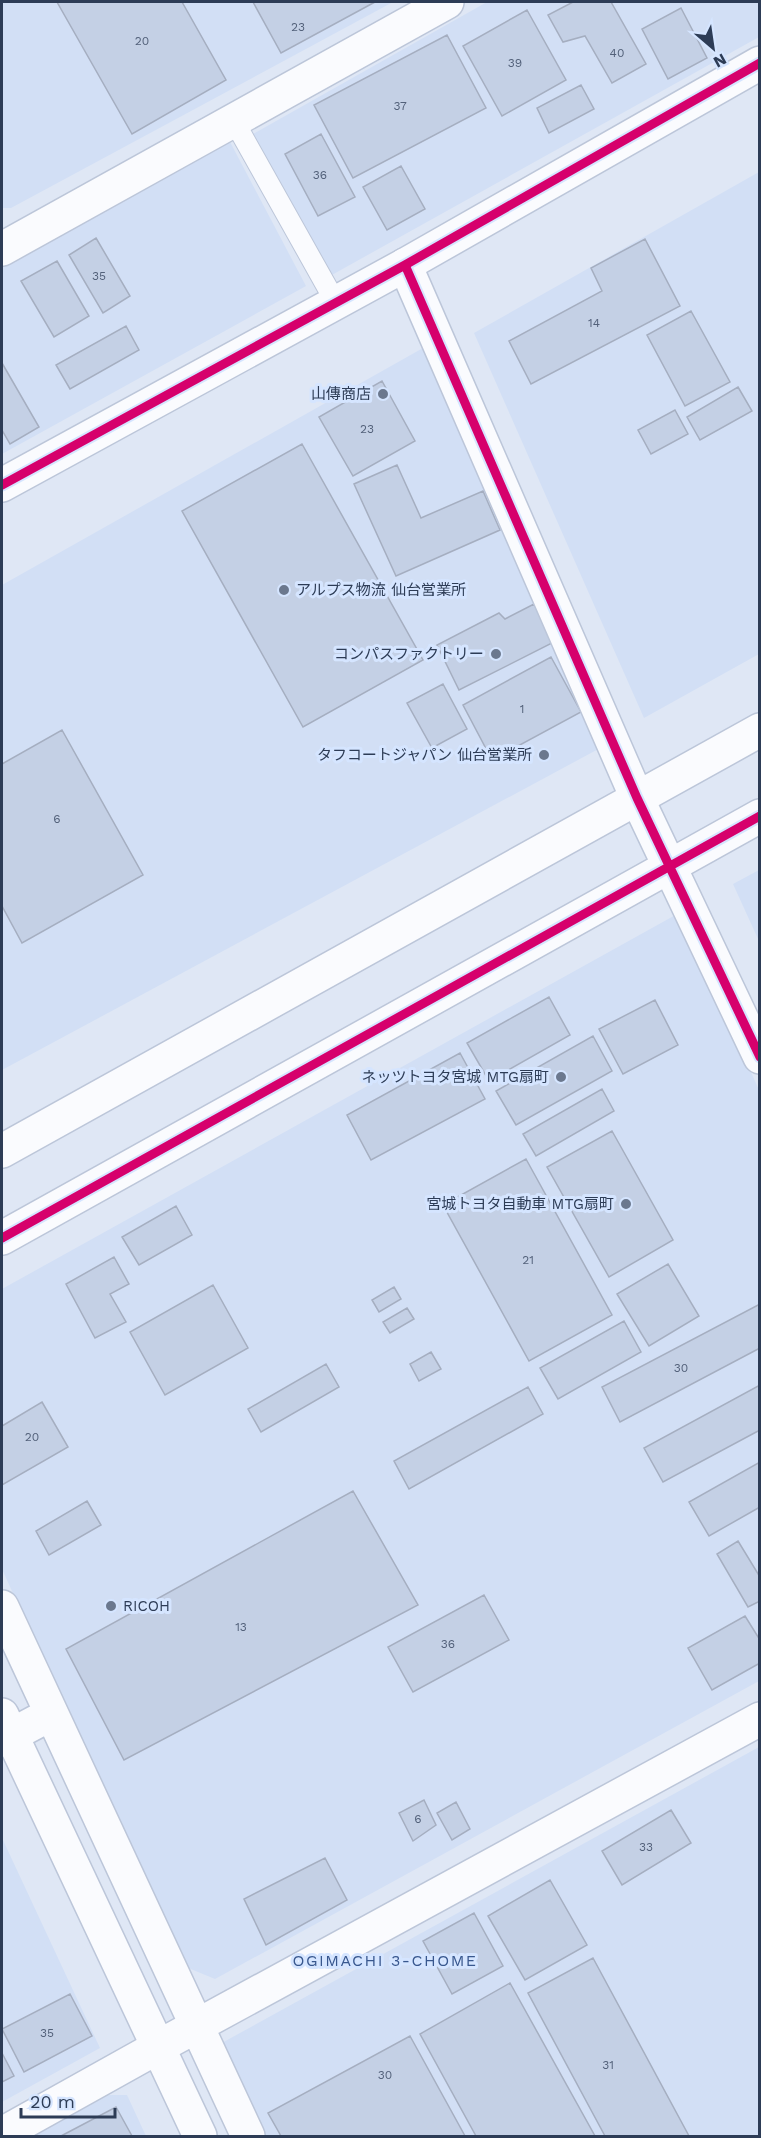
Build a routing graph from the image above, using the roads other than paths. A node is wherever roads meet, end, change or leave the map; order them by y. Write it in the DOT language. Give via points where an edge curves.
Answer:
graph roads {
  1 [pos="447,2"];
  2 [pos="759,63"];
  3 [pos="234,121"];
  4 [pos="2,249"];
  5 [pos="405,266"];
  6 [pos="336,303"];
  7 [pos="2,485"];
  8 [pos="759,730"];
  9 [pos="637,798"];
  10 [pos="759,816"];
  11 [pos="670,867"];
  12 [pos="759,1056"];
  13 [pos="2,1151"];
  14 [pos="2,1238"];
  15 [pos="2,1607"];
  16 [pos="51,1714"];
  17 [pos="759,1719"];
  18 [pos="5,1730"];
  19 [pos="196,2026"];
  20 [pos="158,2047"];
  21 [pos="2,2134"];
  22 [pos="200,2136"];
  23 [pos="248,2136"];
  1 -- 3 [label="street"];
  2 -- 5 [label="street"];
  3 -- 4 [label="street"];
  3 -- 6 [label="lane"];
  5 -- 6 [label="street"];
  5 -- 9 [label="street"];
  6 -- 7 [label="street"];
  8 -- 9 [label="street"];
  9 -- 11 [label="street"];
  9 -- 13 [label="street"];
  10 -- 11 [label="street"];
  11 -- 12 [label="street"];
  11 -- 14 [label="street"];
  15 -- 16 [label="street"];
  16 -- 18 [label="street"];
  16 -- 19 [label="street"];
  17 -- 19 [label="street"];
  18 -- 20 [label="street"];
  19 -- 20 [label="street"];
  19 -- 23 [label="street"];
  20 -- 21 [label="street"];
  20 -- 22 [label="street"];
}
